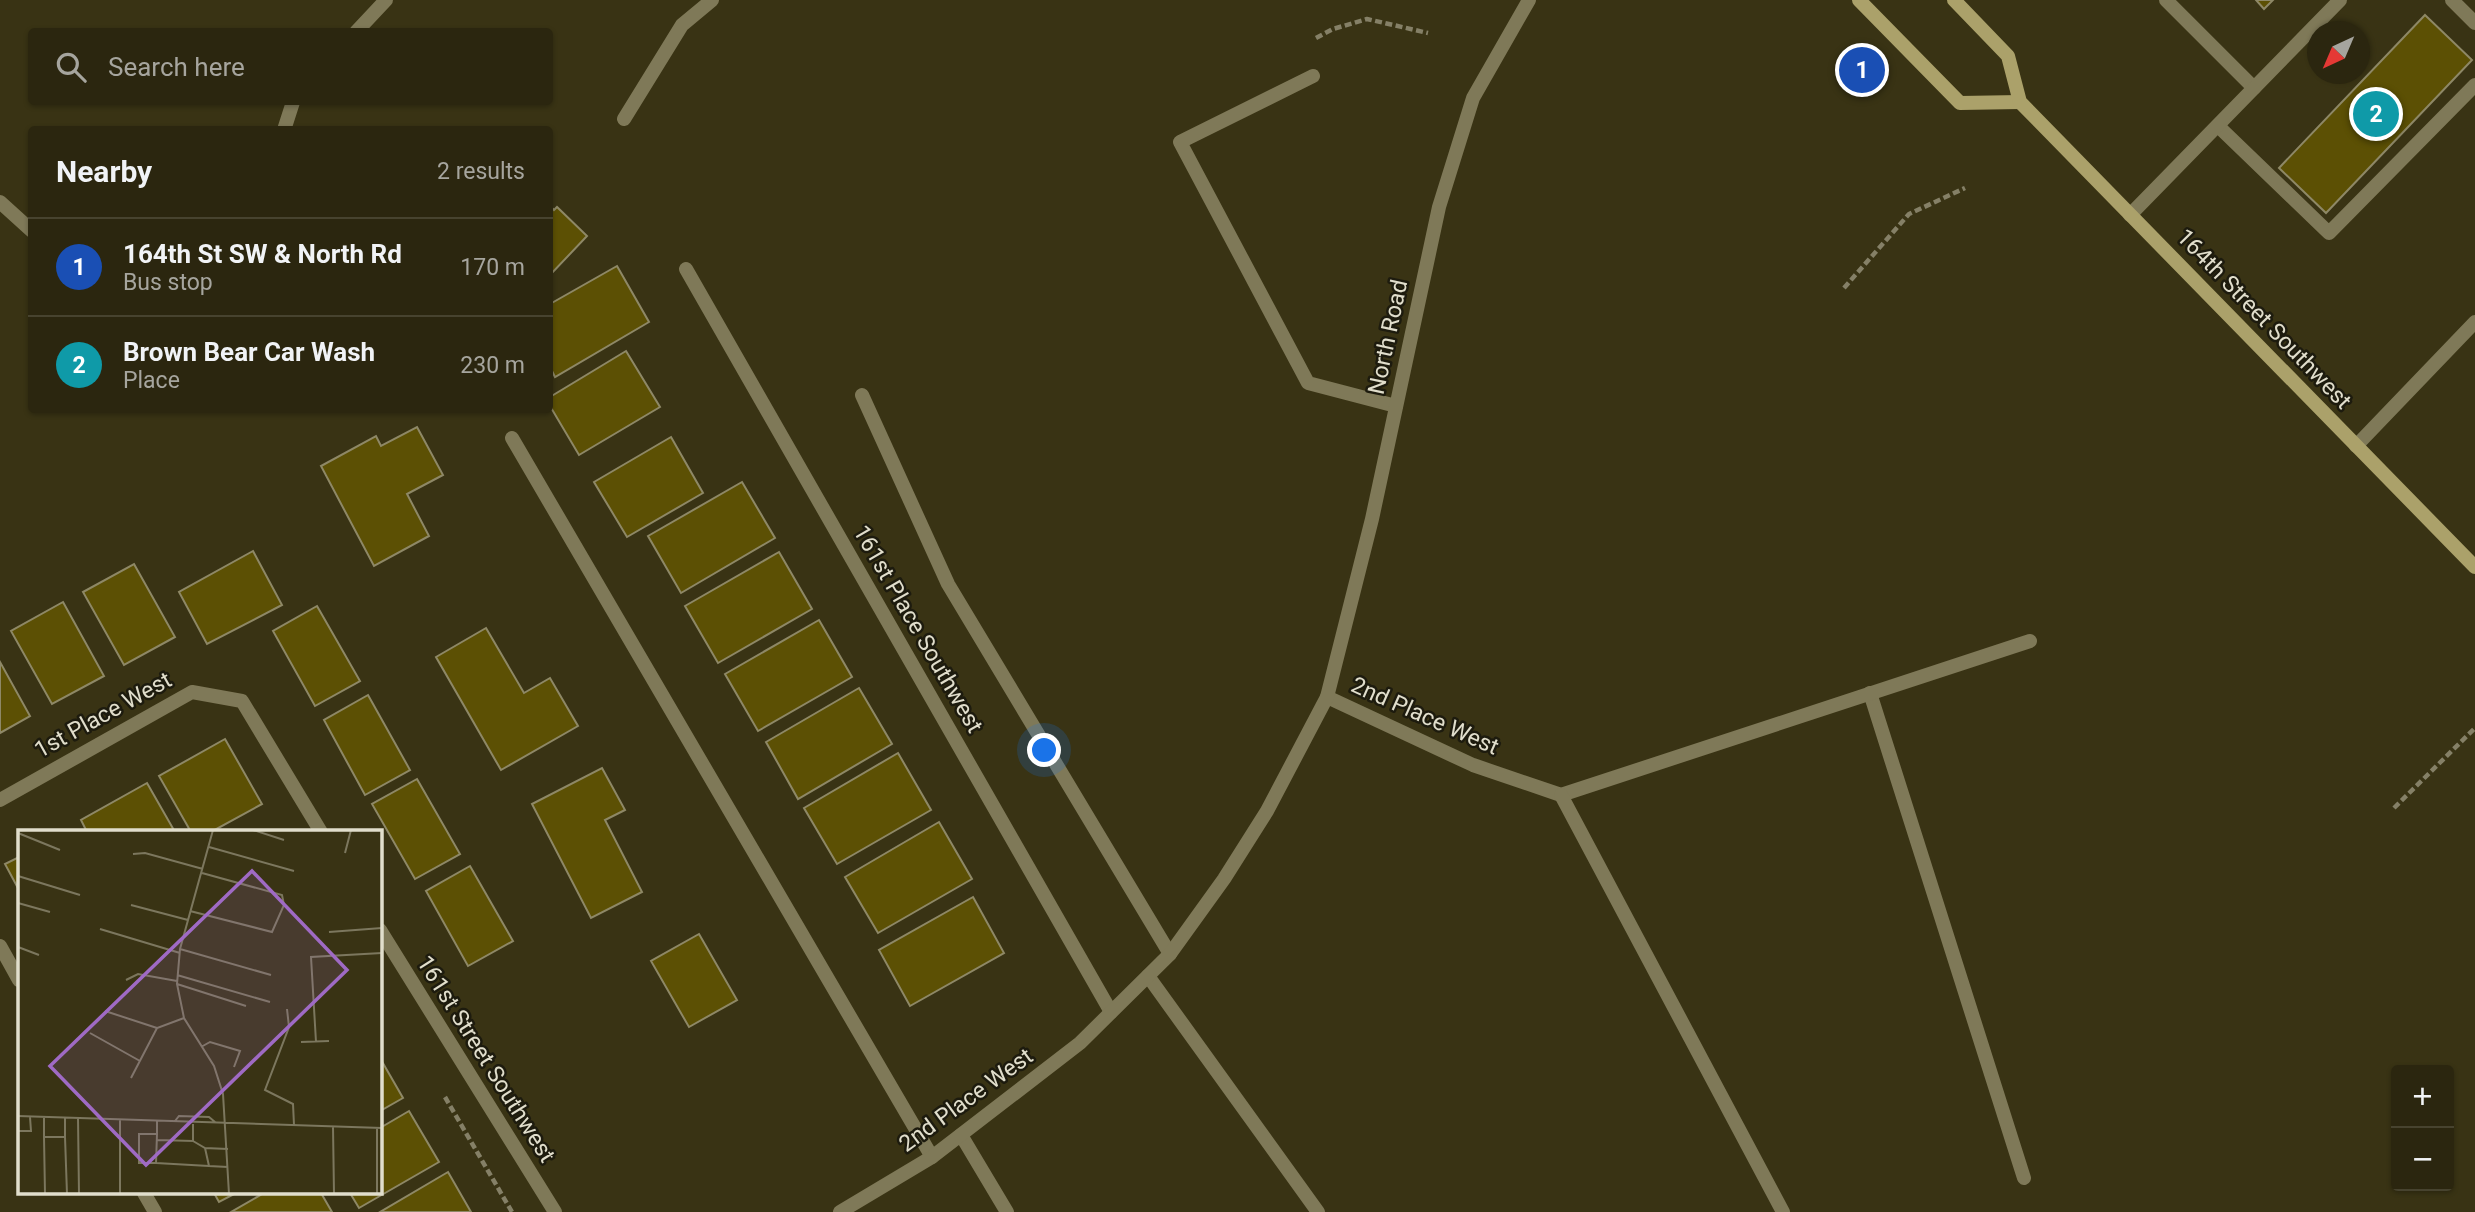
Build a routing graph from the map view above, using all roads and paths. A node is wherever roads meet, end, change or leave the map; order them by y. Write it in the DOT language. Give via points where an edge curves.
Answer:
graph roads {
  1 [pos="386,0"];
  2 [pos="712,0"];
  3 [pos="1530,0"];
  4 [pos="1859,0"];
  5 [pos="1954,0"];
  6 [pos="2166,0"];
  7 [pos="2340,0"];
  8 [pos="2452,0"];
  9 [pos="2475,23"];
  10 [pos="360,28"];
  11 [pos="1428,33"];
  12 [pos="1316,38"];
  13 [pos="1313,76"];
  14 [pos="2475,85"];
  15 [pos="2254,88"];
  16 [pos="2020,102"];
  17 [pos="292,105"];
  18 [pos="624,119"];
  19 [pos="285,126"];
  20 [pos="2218,126"];
  21 [pos="1965,188"];
  22 [pos="0,202"];
  23 [pos="2130,215"];
  24 [pos="28,227"];
  25 [pos="686,269"];
  26 [pos="1844,288"];
  27 [pos="2475,323"];
  28 [pos="862,396"];
  29 [pos="1396,406"];
  30 [pos="512,438"];
  31 [pos="2356,446"];
  32 [pos="2475,567"];
  33 [pos="2030,641"];
  34 [pos="1870,693"];
  35 [pos="1327,697"];
  36 [pos="2475,728"];
  37 [pos="1561,796"];
  38 [pos="0,800"];
  39 [pos="2394,808"];
  40 [pos="320,830"];
  41 [pos="382,933"];
  42 [pos="0,946"];
  43 [pos="1170,954"];
  44 [pos="1148,976"];
  45 [pos="18,977"];
  46 [pos="1111,1012"];
  47 [pos="961,1135"];
  48 [pos="932,1157"];
  49 [pos="2024,1178"];
  50 [pos="145,1194"];
  51 [pos="155,1212"];
  52 [pos="555,1212"];
  53 [pos="841,1212"];
  54 [pos="1007,1212"];
  55 [pos="1318,1212"];
  56 [pos="1783,1212"];
  1 -- 10 [label="street"];
  2 -- 18 [label="street" via="682,25"];
  3 -- 29 [label="street, North Road" via="1473,98 1439,208"];
  4 -- 16 [label="main road" via="1960,103"];
  5 -- 16 [label="main road, 164th Street Southwest" via="2008,56"];
  6 -- 15 [label="street"];
  7 -- 15 [label="street"];
  8 -- 9 [label="street"];
  11 -- 12 [label="path" via="1367,19"];
  13 -- 29 [label="street" via="1180,142 1308,383"];
  14 -- 20 [label="street" via="2329,233"];
  15 -- 20 [label="street"];
  16 -- 23 [label="main road, 164th Street Southwest"];
  17 -- 19 [label="street"];
  20 -- 23 [label="street"];
  21 -- 26 [label="path" via="1909,214"];
  22 -- 24 [label="street"];
  23 -- 31 [label="main road, 164th Street Southwest"];
  25 -- 46 [label="street, 161st Place Southwest"];
  27 -- 31 [label="street"];
  28 -- 43 [label="street" via="948,584"];
  29 -- 35 [label="street, North Road"];
  30 -- 48 [label="street"];
  31 -- 32 [label="main road, 164th Street Southwest"];
  33 -- 34 [label="street"];
  34 -- 37 [label="street"];
  34 -- 49 [label="street"];
  35 -- 37 [label="street, 2nd Place West" via="1473,765"];
  35 -- 43 [label="street, 2nd Place West" via="1267,811"];
  36 -- 39 [label="path"];
  37 -- 56 [label="street"];
  38 -- 40 [label="street, 1st Place West" via="192,691 242,701"];
  41 -- 52 [label="street, 161st Street Southwest"];
  42 -- 45 [label="street"];
  43 -- 44 [label="street, 2nd Place West"];
  44 -- 46 [label="street, 2nd Place West"];
  44 -- 55 [label="street"];
  46 -- 47 [label="street, 2nd Place West" via="1080,1043"];
  47 -- 48 [label="street, 2nd Place West"];
  47 -- 54 [label="street"];
  48 -- 53 [label="street, 2nd Place West"];
  50 -- 51 [label="street"];
}
